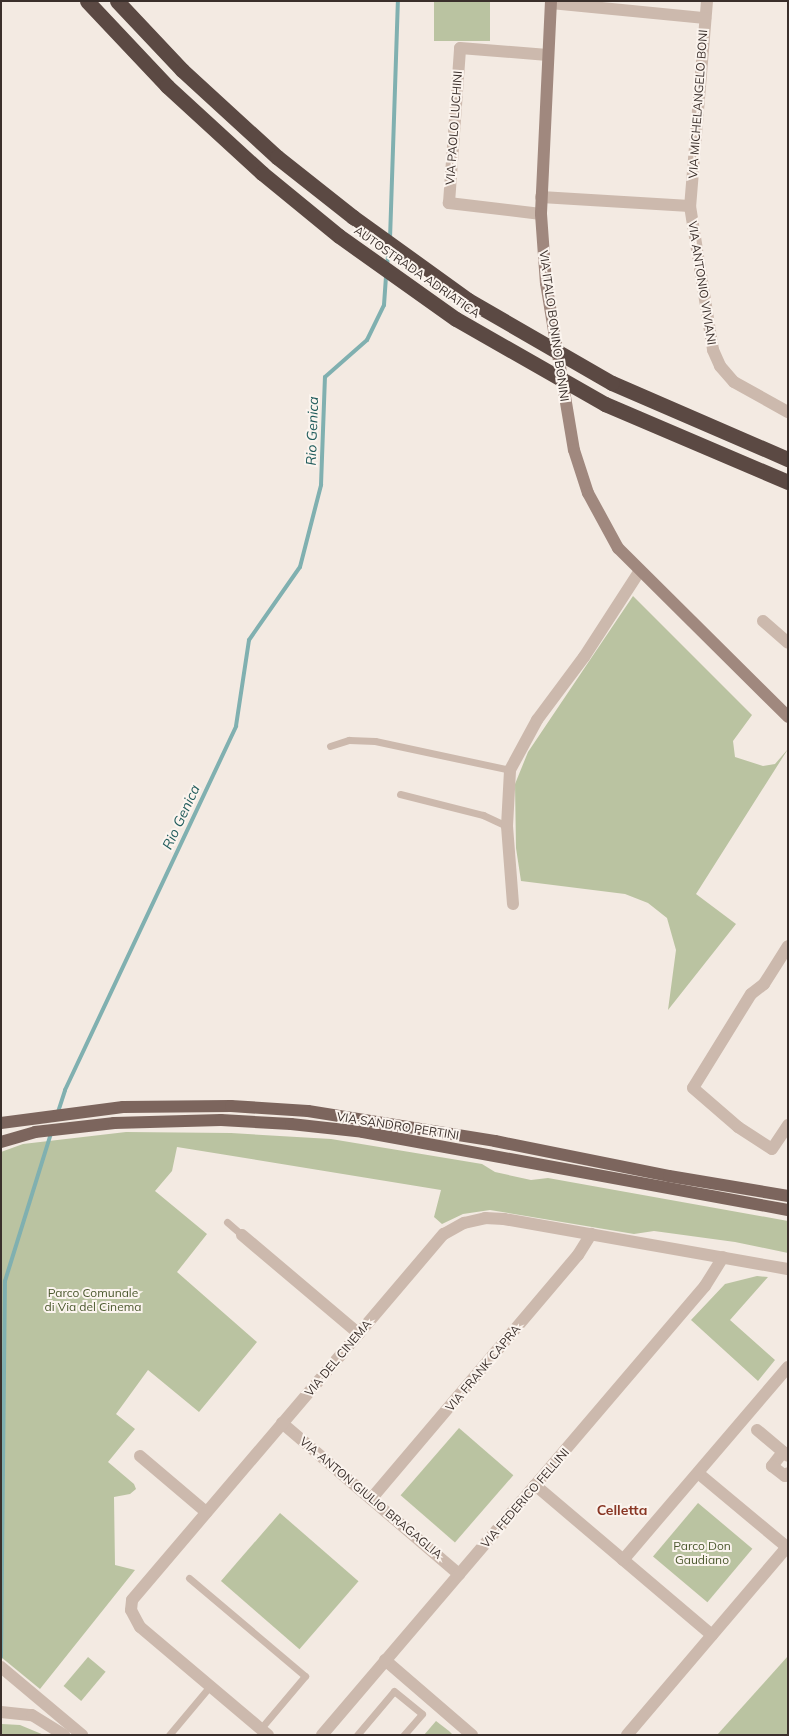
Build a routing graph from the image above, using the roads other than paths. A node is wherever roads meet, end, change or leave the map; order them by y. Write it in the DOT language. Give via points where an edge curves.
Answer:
graph roads {
  1 [pos="87,1"];
  2 [pos="117,1"];
  3 [pos="707,1"];
  4 [pos="551,2"];
  5 [pos="705,18"];
  6 [pos="548,55"];
  7 [pos="541,197"];
  8 [pos="690,206"];
  9 [pos="541,214"];
  10 [pos="788,412"];
  11 [pos="788,459"];
  12 [pos="788,482"];
  13 [pos="639,572"];
  14 [pos="764,621"];
  15 [pos="788,643"];
  16 [pos="788,717"];
  17 [pos="330,746"];
  18 [pos="510,770"];
  19 [pos="400,794"];
  20 [pos="507,826"];
  21 [pos="513,904"];
  22 [pos="788,946"];
  23 [pos="1,1123"];
  24 [pos="788,1125"];
  25 [pos="1,1142"];
  26 [pos="788,1196"];
  27 [pos="788,1210"];
  28 [pos="227,1222"];
  29 [pos="591,1234"];
  30 [pos="242,1235"];
  31 [pos="723,1257"];
  32 [pos="788,1269"];
  33 [pos="359,1334"];
  34 [pos="788,1366"];
  35 [pos="282,1423"];
  36 [pos="757,1430"];
  37 [pos="786,1454"];
  38 [pos="140,1456"];
  39 [pos="698,1473"];
  40 [pos="788,1473"];
  41 [pos="535,1485"];
  42 [pos="371,1499"];
  43 [pos="206,1512"];
  44 [pos="787,1547"];
  45 [pos="623,1560"];
  46 [pos="459,1574"];
  47 [pos="189,1578"];
  48 [pos="712,1635"];
  49 [pos="385,1660"];
  50 [pos="1,1667"];
  51 [pos="210,1686"];
  52 [pos="419,1690"];
  53 [pos="408,1702"];
  54 [pos="8,1712"];
  55 [pos="264,1731"];
  56 [pos="64,1735"];
  57 [pos="82,1735"];
  58 [pos="169,1735"];
  59 [pos="322,1735"];
  60 [pos="357,1735"];
  61 [pos="404,1735"];
  62 [pos="472,1735"];
  63 [pos="627,1735"];
  1 -- 12 [label="highway, AUTOSTRADA ADRIATICA, bridge" via="167,86 262,173 339,236 456,319 605,404"];
  2 -- 11 [label="highway, AUTOSTRADA ADRIATICA, bridge" via="182,70 277,157 468,300 612,383"];
  3 -- 5 [label="street, VIA MICHELANGELO BONI"];
  4 -- 5 [label="street"];
  4 -- 6 [label="main road, VIA ITALO BONINO BONINI"];
  5 -- 8 [label="street, VIA MICHELANGELO BONI"];
  6 -- 7 [label="main road, VIA ITALO BONINO BONINI"];
  6 -- 9 [label="street, VIA PAOLO LUCHINI" via="460,48 449,203"];
  7 -- 8 [label="street, VIA ANTONIO VIVIANI"];
  7 -- 9 [label="main road, VIA ITALO BONINO BONINI"];
  8 -- 10 [label="street, VIA ANTONIO VIVIANI" via="713,350 720,366 734,382"];
  9 -- 13 [label="main road, VIA ITALO BONINO BONINI" via="546,283 574,450 602,522"];
  13 -- 16 [label="main road, VIA ITALO BONINO BONINI"];
  13 -- 18 [label="street" via="584,657 537,720"];
  14 -- 15 [label="street"];
  17 -- 18 [label="lane" via="349,740 375,741"];
  18 -- 20 [label="street"];
  19 -- 20 [label="lane" via="483,815"];
  20 -- 21 [label="street"];
  22 -- 24 [label="street" via="764,984 751,994 692,1088 738,1127 772,1149"];
  23 -- 26 [label="main road, VIA SANDRO PERTINI" via="85,1111 203,1106 308,1111 495,1140 669,1176"];
  25 -- 27 [label="main road, VIA SANDRO PERTINI" via="35,1132 77,1126 221,1120 363,1132"];
  28 -- 30 [label="lane"];
  29 -- 31 [label="street, VIA DEL CINEMA"];
  29 -- 33 [label="street, VIA DEL CINEMA" via="504,1219 485,1218 464,1223 444,1234"];
  29 -- 42 [label="street, VIA FRANK CAPRA" via="578,1255"];
  30 -- 33 [label="street"];
  31 -- 32 [label="street, VIA DEL CINEMA"];
  31 -- 41 [label="street, VIA FEDERICO FELLINI" via="705,1286"];
  33 -- 35 [label="street, VIA DEL CINEMA"];
  34 -- 39 [label="street"];
  35 -- 42 [label="street, VIA ANTON GIULIO BRAGAGLIA"];
  35 -- 43 [label="street, VIA DEL CINEMA"];
  36 -- 37 [label="street"];
  37 -- 40 [label="street" via="772,1466 785,1476"];
  38 -- 43 [label="street"];
  39 -- 44 [label="street"];
  39 -- 45 [label="street"];
  41 -- 45 [label="street"];
  41 -- 46 [label="street, VIA FEDERICO FELLINI"];
  42 -- 46 [label="street, VIA ANTON GIULIO BRAGAGLIA"];
  43 -- 51 [label="street, VIA DEL CINEMA" via="138,1592 131,1610 140,1627"];
  44 -- 48 [label="street"];
  45 -- 48 [label="street"];
  46 -- 49 [label="street, VIA FEDERICO FELLINI"];
  47 -- 55 [label="lane" via="305,1676"];
  48 -- 63 [label="street"];
  49 -- 52 [label="street"];
  49 -- 59 [label="street, VIA FEDERICO FELLINI"];
  50 -- 57 [label="street"];
  51 -- 55 [label="street, VIA DEL CINEMA"];
  51 -- 58 [label="lane"];
  52 -- 53 [label="lane"];
  52 -- 62 [label="street"];
  53 -- 60 [label="lane" via="394,1691"];
  53 -- 61 [label="lane" via="422,1714"];
  54 -- 56 [label="street" via="46,1721"];
}
